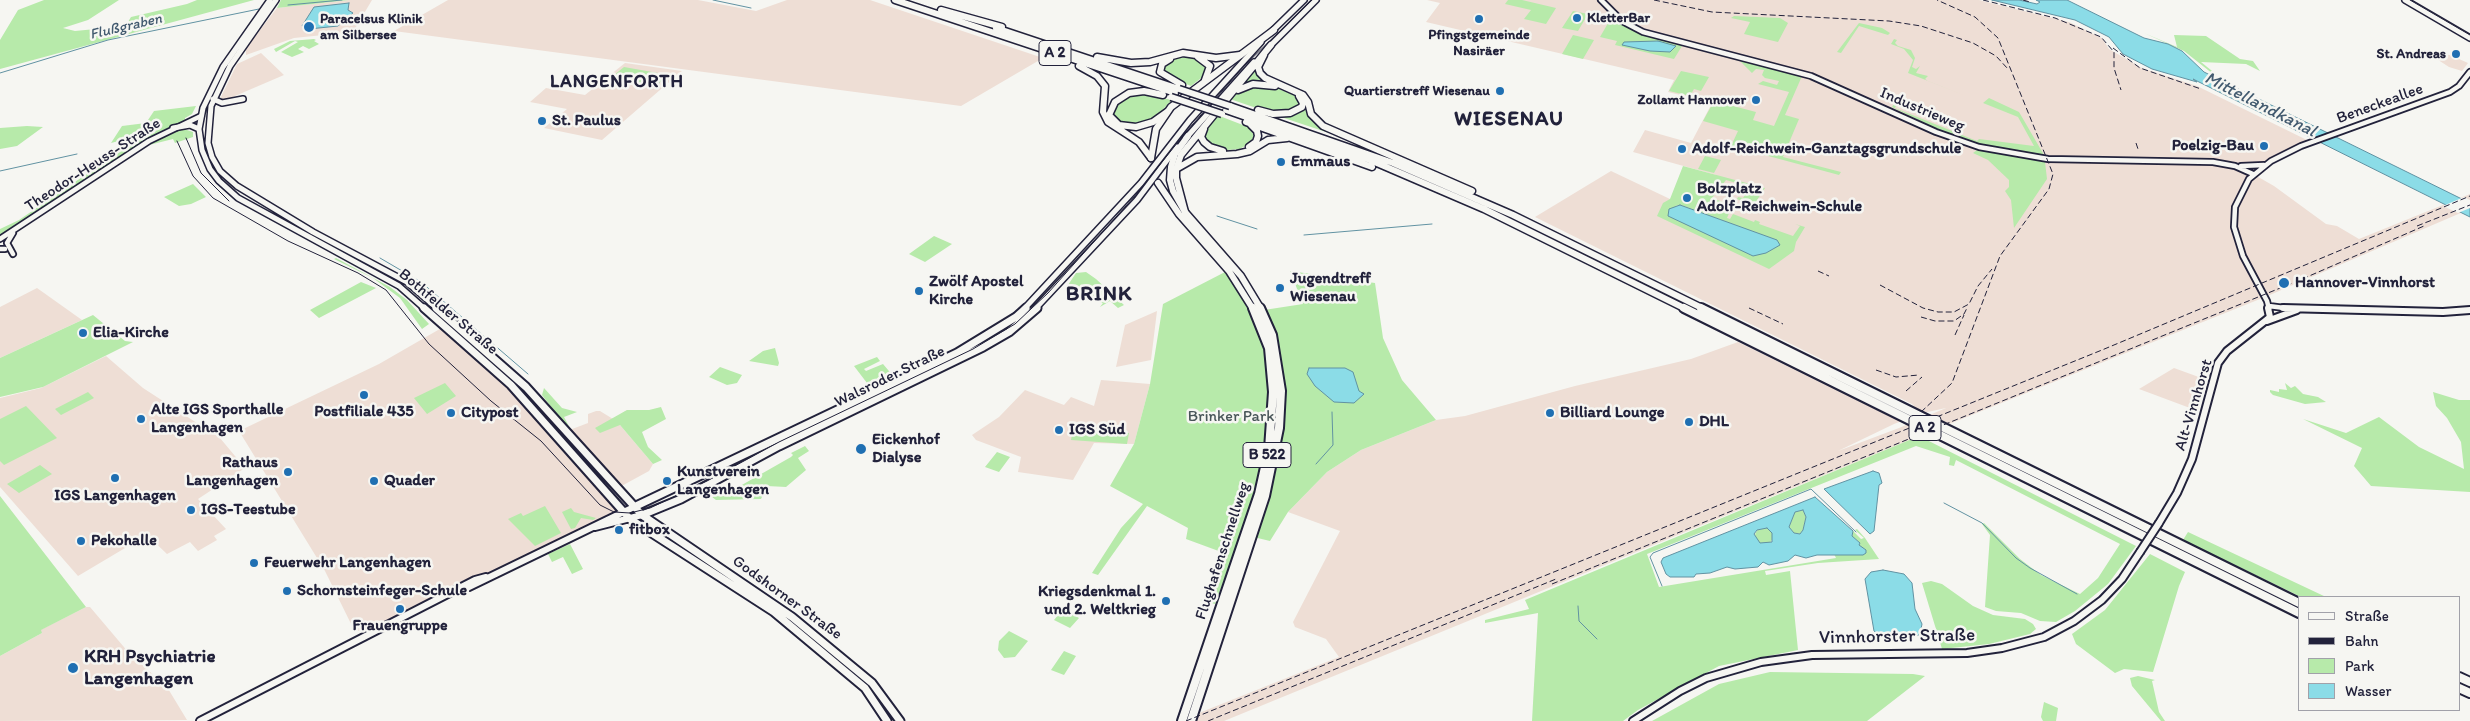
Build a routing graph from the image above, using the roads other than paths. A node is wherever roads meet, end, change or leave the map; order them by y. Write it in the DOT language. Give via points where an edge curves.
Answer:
graph roads {
  1 [pos="270,0"];
  2 [pos="276,0"];
  3 [pos="895,0"];
  4 [pos="911,0"];
  5 [pos="1304,0"];
  6 [pos="1316,0"];
  7 [pos="1601,0"];
  8 [pos="2405,0"];
  9 [pos="938,12"];
  10 [pos="1274,30"];
  11 [pos="2470,38"];
  12 [pos="1271,45"];
  13 [pos="1086,53"];
  14 [pos="1240,54"];
  15 [pos="1264,55"];
  16 [pos="1079,66"];
  17 [pos="2470,72"];
  18 [pos="1205,80"];
  19 [pos="1177,91"];
  20 [pos="1163,94"];
  21 [pos="213,99"];
  22 [pos="243,99"];
  23 [pos="1229,105"];
  24 [pos="1258,110"];
  25 [pos="1167,112"];
  26 [pos="201,116"];
  27 [pos="1244,122"];
  28 [pos="1204,127"];
  29 [pos="173,128"];
  30 [pos="199,129"];
  31 [pos="1188,136"];
  32 [pos="1322,137"];
  33 [pos="1302,141"];
  34 [pos="1342,145"];
  35 [pos="2227,164"];
  36 [pos="2266,164"];
  37 [pos="1176,169"];
  38 [pos="1154,173"];
  39 [pos="2253,174"];
  40 [pos="1158,183"];
  41 [pos="1185,212"];
  42 [pos="1510,218"];
  43 [pos="1524,225"];
  44 [pos="16,230"];
  45 [pos="0,239"];
  46 [pos="13,254"];
  47 [pos="2270,308"];
  48 [pos="2297,310"];
  49 [pos="2470,310"];
  50 [pos="2290,313"];
  51 [pos="2267,321"];
  52 [pos="634,507"];
  53 [pos="624,512"];
  54 [pos="642,515"];
  55 [pos="630,519"];
  56 [pos="583,530"];
  57 [pos="2140,552"];
  58 [pos="2298,603"];
  59 [pos="2298,612"];
  60 [pos="200,721"];
  61 [pos="887,721"];
  62 [pos="900,721"];
  63 [pos="1182,721"];
  64 [pos="1191,721"];
  65 [pos="1632,721"];
  1 -- 26 [label="main road, Bothfelder Straße" via="212,85"];
  2 -- 21 [label="main road, Bothfelder Straße" via="233,61"];
  3 -- 9 [label="highway, A 2"];
  4 -- 9 [label="highway, A 2"];
  5 -- 10 [label="main road"];
  6 -- 12 [label="main road"];
  7 -- 35 [label="street, Industrieweg" via="1622,21 1643,32 1811,76 1944,135 1990,150 2048,159"];
  8 -- 11 [label="main road"];
  9 -- 13 [label="highway"];
  9 -- 16 [label="highway" via="999,39"];
  9 -- 19 [label="highway, A 2"];
  10 -- 14 [label="highway"];
  10 -- 38 [label="main road" via="1166,149"];
  12 -- 15 [label="highway"];
  12 -- 31 [label="main road"];
  13 -- 14 [label="highway" via="1132,64 1183,53 1216,58"];
  13 -- 19 [label="highway"];
  14 -- 18 [label="highway"];
  15 -- 23 [label="highway"];
  15 -- 32 [label="highway" via="1258,66 1262,75 1306,98"];
  16 -- 20 [label="highway"];
  16 -- 25 [label="highway" via="1097,76 1105,86 1103,112 1108,122 1139,142 1151,158 1154,134"];
  17 -- 36 [label="street, Beneckeallee" via="2450,92 2311,142"];
  18 -- 19 [label="highway" via="1210,66 1201,58 1184,56 1165,61 1160,69 1162,75"];
  18 -- 25 [label="highway"];
  19 -- 20 [label="highway"];
  19 -- 23 [label="highway, bridge"];
  19 -- 23 [label="highway, A 2, bridge"];
  20 -- 25 [label="highway" via="1129,93 1115,102 1109,115 1119,125 1136,127 1153,122"];
  21 -- 22 [label="main road" via="222,103"];
  21 -- 52 [label="main road, Bothfelder Straße" via="208,116 208,143 214,162 224,175 313,232 407,282 526,387"];
  23 -- 24 [label="highway"];
  23 -- 24 [label="highway" via="1248,85 1266,84 1294,93 1303,104 1286,114"];
  23 -- 27 [label="highway"];
  23 -- 28 [label="highway"];
  23 -- 32 [label="highway, A 2"];
  24 -- 32 [label="highway"];
  26 -- 29 [label="street, Theodor-Heuss-Straße"];
  26 -- 30 [label="main road, Bothfelder Straße"];
  27 -- 28 [label="highway" via="1255,129 1257,139 1250,147 1236,151 1206,145 1201,137"];
  27 -- 33 [label="highway"];
  28 -- 37 [label="highway" via="1184,151"];
  29 -- 30 [label="main road" via="190,126"];
  29 -- 44 [label="street, Theodor-Heuss-Straße"];
  30 -- 53 [label="main road, Bothfelder Straße" via="206,162 225,187 295,231 399,286 517,392"];
  31 -- 38 [label="main road"];
  31 -- 41 [label="highway, B 522" via="1175,154 1170,172 1173,191"];
  32 -- 33 [label="highway"];
  32 -- 34 [label="highway"];
  32 -- 34 [label="highway, A 2"];
  32 -- 34 [label="highway"];
  33 -- 37 [label="highway" via="1272,139 1244,153 1192,158"];
  34 -- 42 [label="highway, A 2"];
  34 -- 42 [label="highway, A 2" via="1418,173"];
  34 -- 42 [label="highway" via="1397,159 1460,185"];
  35 -- 36 [label="street, Beneckeallee" via="2251,167"];
  35 -- 39 [label="street, Industrieweg"];
  36 -- 39 [label="street, Beneckeallee"];
  37 -- 41 [label="highway"];
  38 -- 52 [label="main road, Walsroder Straße" via="1030,304 1005,324 957,353"];
  38 -- 54 [label="main road, Walsroder Straße" via="1137,200 1038,307 1009,332 792,439 681,499"];
  39 -- 47 [label="street, Beneckeallee" via="2235,207 2234,227 2243,256"];
  40 -- 63 [label="highway, Flughafenschnellweg / B 522" via="1179,214 1229,270 1251,303 1269,348 1273,385 1269,449 1259,494"];
  41 -- 64 [label="highway, Flughafenschnellweg / B 522" via="1241,276 1257,301 1272,336 1281,391 1280,428 1265,496"];
  42 -- 43 [label="highway, A 2"];
  43 -- 58 [label="highway, A 2"];
  43 -- 59 [label="highway, A 2"];
  44 -- 45 [label="street, Theodor-Heuss-Straße"];
  44 -- 46 [label="street" via="7,243"];
  47 -- 48 [label="street"];
  47 -- 50 [label="street"];
  47 -- 51 [label="street"];
  48 -- 49 [label="street"];
  48 -- 50 [label="street"];
  50 -- 51 [label="street, Alt-Vinnhorst"];
  51 -- 57 [label="street, Alt-Vinnhorst, bridge" via="2227,351 2218,363 2192,459 2177,493"];
  52 -- 53 [label="street, Walsroder Straße"];
  52 -- 54 [label="main road, Bothfelder Straße"];
  53 -- 55 [label="main road, Bothfelder Straße"];
  53 -- 56 [label="street, Walsroder Straße"];
  54 -- 55 [label="street, Walsroder Straße"];
  54 -- 62 [label="main road, Godshorner Straße" via="792,617 872,683"];
  55 -- 56 [label="street, Walsroder Straße"];
  55 -- 61 [label="main road, Godshorner Straße" via="699,561 780,617 865,688"];
  56 -- 60 [label="street, Walsroder Straße" via="474,580"];
  57 -- 65 [label="street, Vinnhorster Straße" via="2122,579 2102,600 2074,621 2044,637 1968,653 1812,655 1761,662 1706,678"];
}
